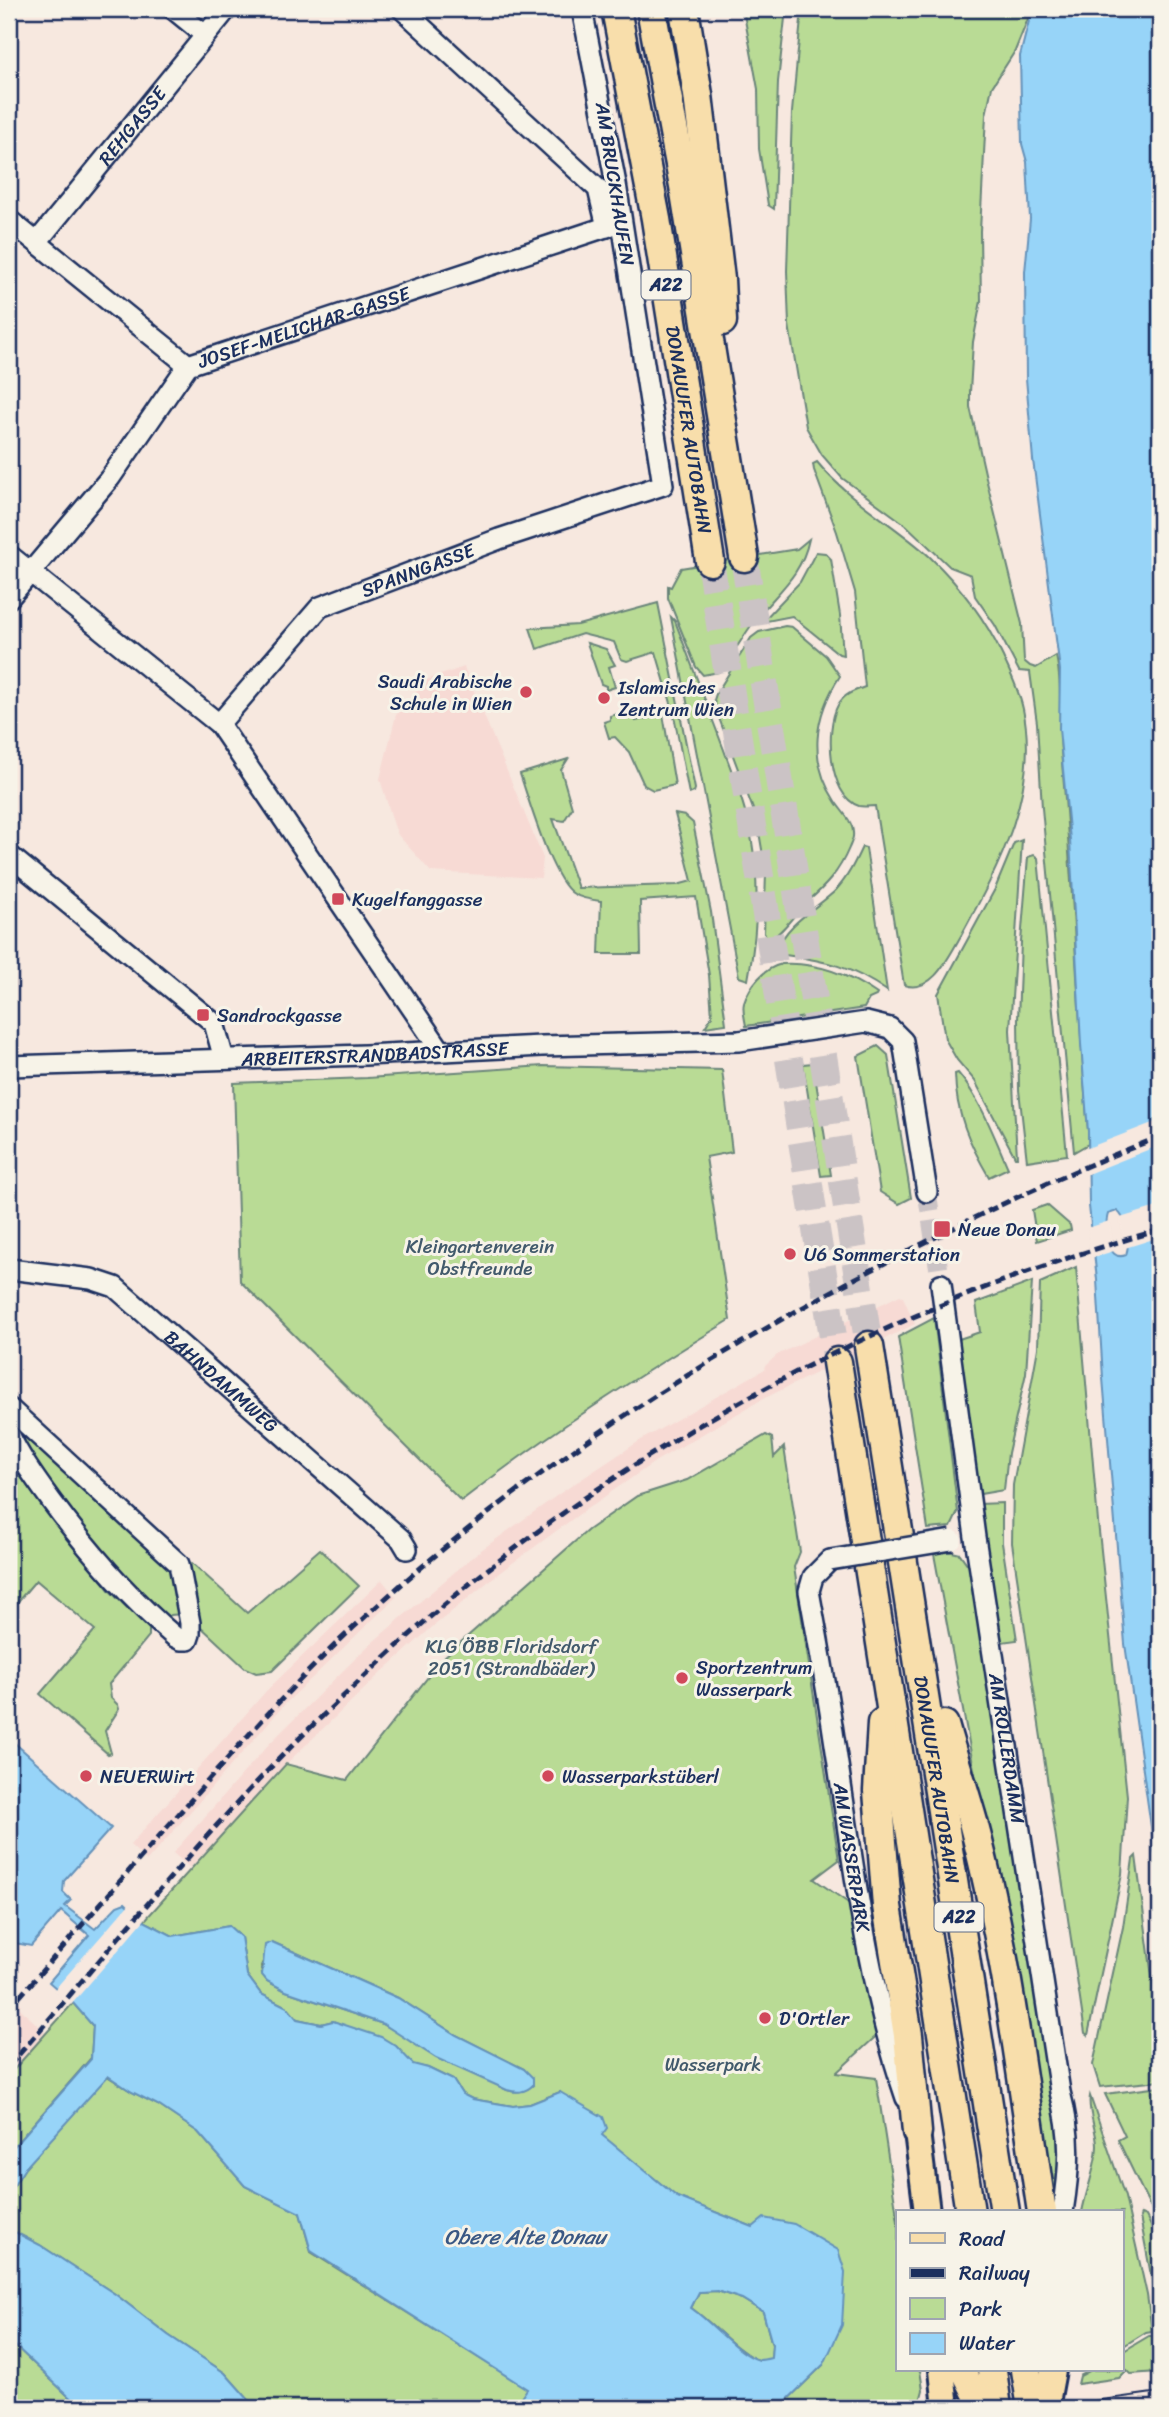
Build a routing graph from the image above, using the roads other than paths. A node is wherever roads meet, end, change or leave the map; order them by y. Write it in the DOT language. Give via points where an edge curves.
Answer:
graph roads {
  1 [pos="173,9"];
  2 [pos="227,9"];
  3 [pos="402,9"];
  4 [pos="582,9"];
  5 [pos="616,9"];
  6 [pos="651,9"];
  7 [pos="684,9"];
  8 [pos="205,35"];
  9 [pos="607,187"];
  10 [pos="9,219"];
  11 [pos="614,224"];
  12 [pos="37,243"];
  13 [pos="188,365"];
  14 [pos="727,446"];
  15 [pos="663,485"];
  16 [pos="9,555"];
  17 [pos="744,557"];
  18 [pos="710,561"];
  19 [pos="30,572"];
  20 [pos="9,598"];
  21 [pos="219,724"];
  22 [pos="9,855"];
  23 [pos="441,1051"];
  24 [pos="224,1059"];
  25 [pos="9,1066"];
  26 [pos="927,1192"];
  27 [pos="9,1269"];
  28 [pos="941,1283"];
  29 [pos="869,1346"];
  30 [pos="837,1362"];
  31 [pos="9,1408"];
  32 [pos="9,1434"];
  33 [pos="975,1537"];
  34 [pos="407,1549"];
  35 [pos="912,1622"];
  36 [pos="885,1668"];
  37 [pos="918,2132"];
  38 [pos="927,2210"];
  39 [pos="971,2210"];
  40 [pos="1005,2210"];
  41 [pos="1042,2210"];
  42 [pos="1063,2210"];
  43 [pos="942,2372"];
  44 [pos="992,2372"];
  45 [pos="946,2408"];
  46 [pos="997,2408"];
  1 -- 8 [label="street"];
  2 -- 8 [label="street, REHGASSE"];
  3 -- 9 [label="street"];
  4 -- 9 [label="street, AM BRUCKHAUFEN"];
  5 -- 18 [label="highway, DONAUUFER AUTOBAHN / A22" via="656,219"];
  6 -- 14 [label="highway, DONAUUFER AUTOBAHN / A22"];
  7 -- 14 [label="highway" via="720,279"];
  8 -- 12 [label="street, REHGASSE"];
  9 -- 11 [label="street, AM BRUCKHAUFEN"];
  10 -- 12 [label="street"];
  11 -- 13 [label="street, JOSEF-MELICHAR-GASSE"];
  11 -- 15 [label="street, AM BRUCKHAUFEN"];
  12 -- 13 [label="street"];
  13 -- 19 [label="street, JOSEF-MELICHAR-GASSE" via="110,478"];
  14 -- 17 [label="highway, DONAUUFER AUTOBAHN / A22"];
  15 -- 21 [label="street, SPANNGASSE" via="499,539 320,607"];
  16 -- 19 [label="street"];
  19 -- 20 [label="street, JOSEF-MELICHAR-GASSE"];
  19 -- 21 [label="street"];
  21 -- 23 [label="street"];
  22 -- 24 [label="street" via="214,1023"];
  23 -- 24 [label="street, ARBEITERSTRANDBADSTRASSE"];
  23 -- 26 [label="street, ARBEITERSTRANDBADSTRASSE" via="739,1041 866,1023 890,1028 903,1041"];
  24 -- 25 [label="street, ARBEITERSTRANDBADSTRASSE"];
  27 -- 34 [label="street, BAHNDAMMWEG" via="91,1279 115,1287"];
  28 -- 33 [label="street, AM ROLLERDAMM"];
  29 -- 35 [label="highway, DONAUUFER AUTOBAHN / A22"];
  30 -- 36 [label="highway, DONAUUFER AUTOBAHN / A22"];
  31 -- 32 [label="street" via="179,1564 190,1623 188,1640 175,1637 119,1586 79,1539"];
  33 -- 37 [label="street, AM WASSERPARK, bridge" via="830,1560 813,1577 809,1591 856,1890 884,2029"];
  33 -- 42 [label="street, AM ROLLERDAMM" via="1069,2132"];
  35 -- 40 [label="highway, DONAUUFER AUTOBAHN / A22"];
  35 -- 41 [label="highway" via="979,1848"];
  36 -- 37 [label="highway" via="878,1791 887,1906"];
  36 -- 39 [label="highway, DONAUUFER AUTOBAHN / A22"];
  37 -- 38 [label="main road"];
  43 -- 45 [label="main road"];
  44 -- 46 [label="highway"];
}
